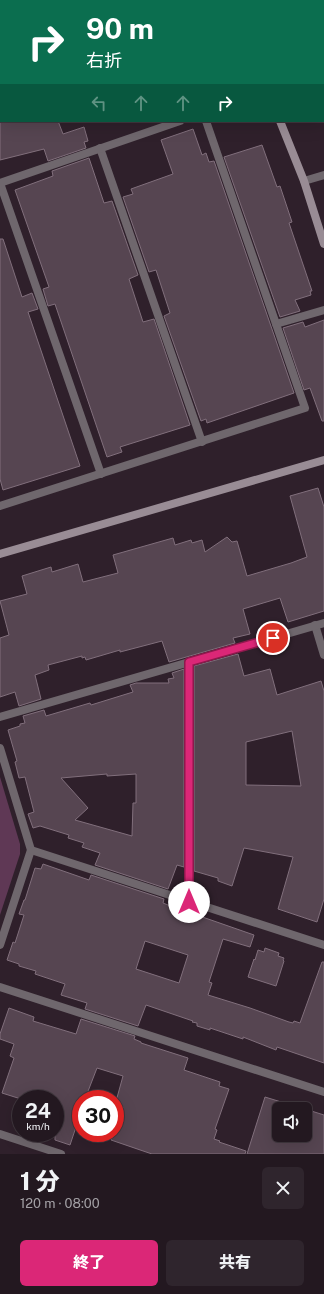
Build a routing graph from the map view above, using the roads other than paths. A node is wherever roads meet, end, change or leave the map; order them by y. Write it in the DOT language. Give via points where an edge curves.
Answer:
graph roads {
  1 [pos="177,122"];
  2 [pos="206,122"];
  3 [pos="280,122"];
  4 [pos="100,148"];
  5 [pos="324,175"];
  6 [pos="304,181"];
  7 [pos="0,183"];
  8 [pos="324,244"];
  9 [pos="324,310"];
  10 [pos="276,324"];
  11 [pos="202,442"];
  12 [pos="324,460"];
  13 [pos="101,474"];
  14 [pos="0,506"];
  15 [pos="0,554"];
  16 [pos="324,622"];
  17 [pos="315,625"];
  18 [pos="324,655"];
  19 [pos="189,662"];
  20 [pos="0,717"];
  21 [pos="0,748"];
  22 [pos="31,850"];
  23 [pos="189,902"];
  24 [pos="324,944"];
  25 [pos="0,945"];
  26 [pos="0,987"];
  27 [pos="324,1092"];
  28 [pos="0,1134"];
  29 [pos="61,1154"];
  1 -- 4 [label="street"];
  2 -- 10 [label="street"];
  3 -- 6 [label="street"];
  4 -- 7 [label="street"];
  4 -- 11 [label="street"];
  5 -- 6 [label="street"];
  6 -- 8 [label="street"];
  7 -- 13 [label="street"];
  9 -- 10 [label="street"];
  10 -- 11 [label="street" via="305,408"];
  11 -- 13 [label="street"];
  12 -- 15 [label="street"];
  13 -- 14 [label="street"];
  16 -- 17 [label="street"];
  17 -- 18 [label="street"];
  17 -- 19 [label="street"];
  19 -- 20 [label="street"];
  19 -- 23 [label="street"];
  21 -- 22 [label="street"];
  22 -- 23 [label="street"];
  22 -- 25 [label="street"];
  23 -- 24 [label="street"];
  26 -- 27 [label="street"];
  28 -- 29 [label="street"];
}
